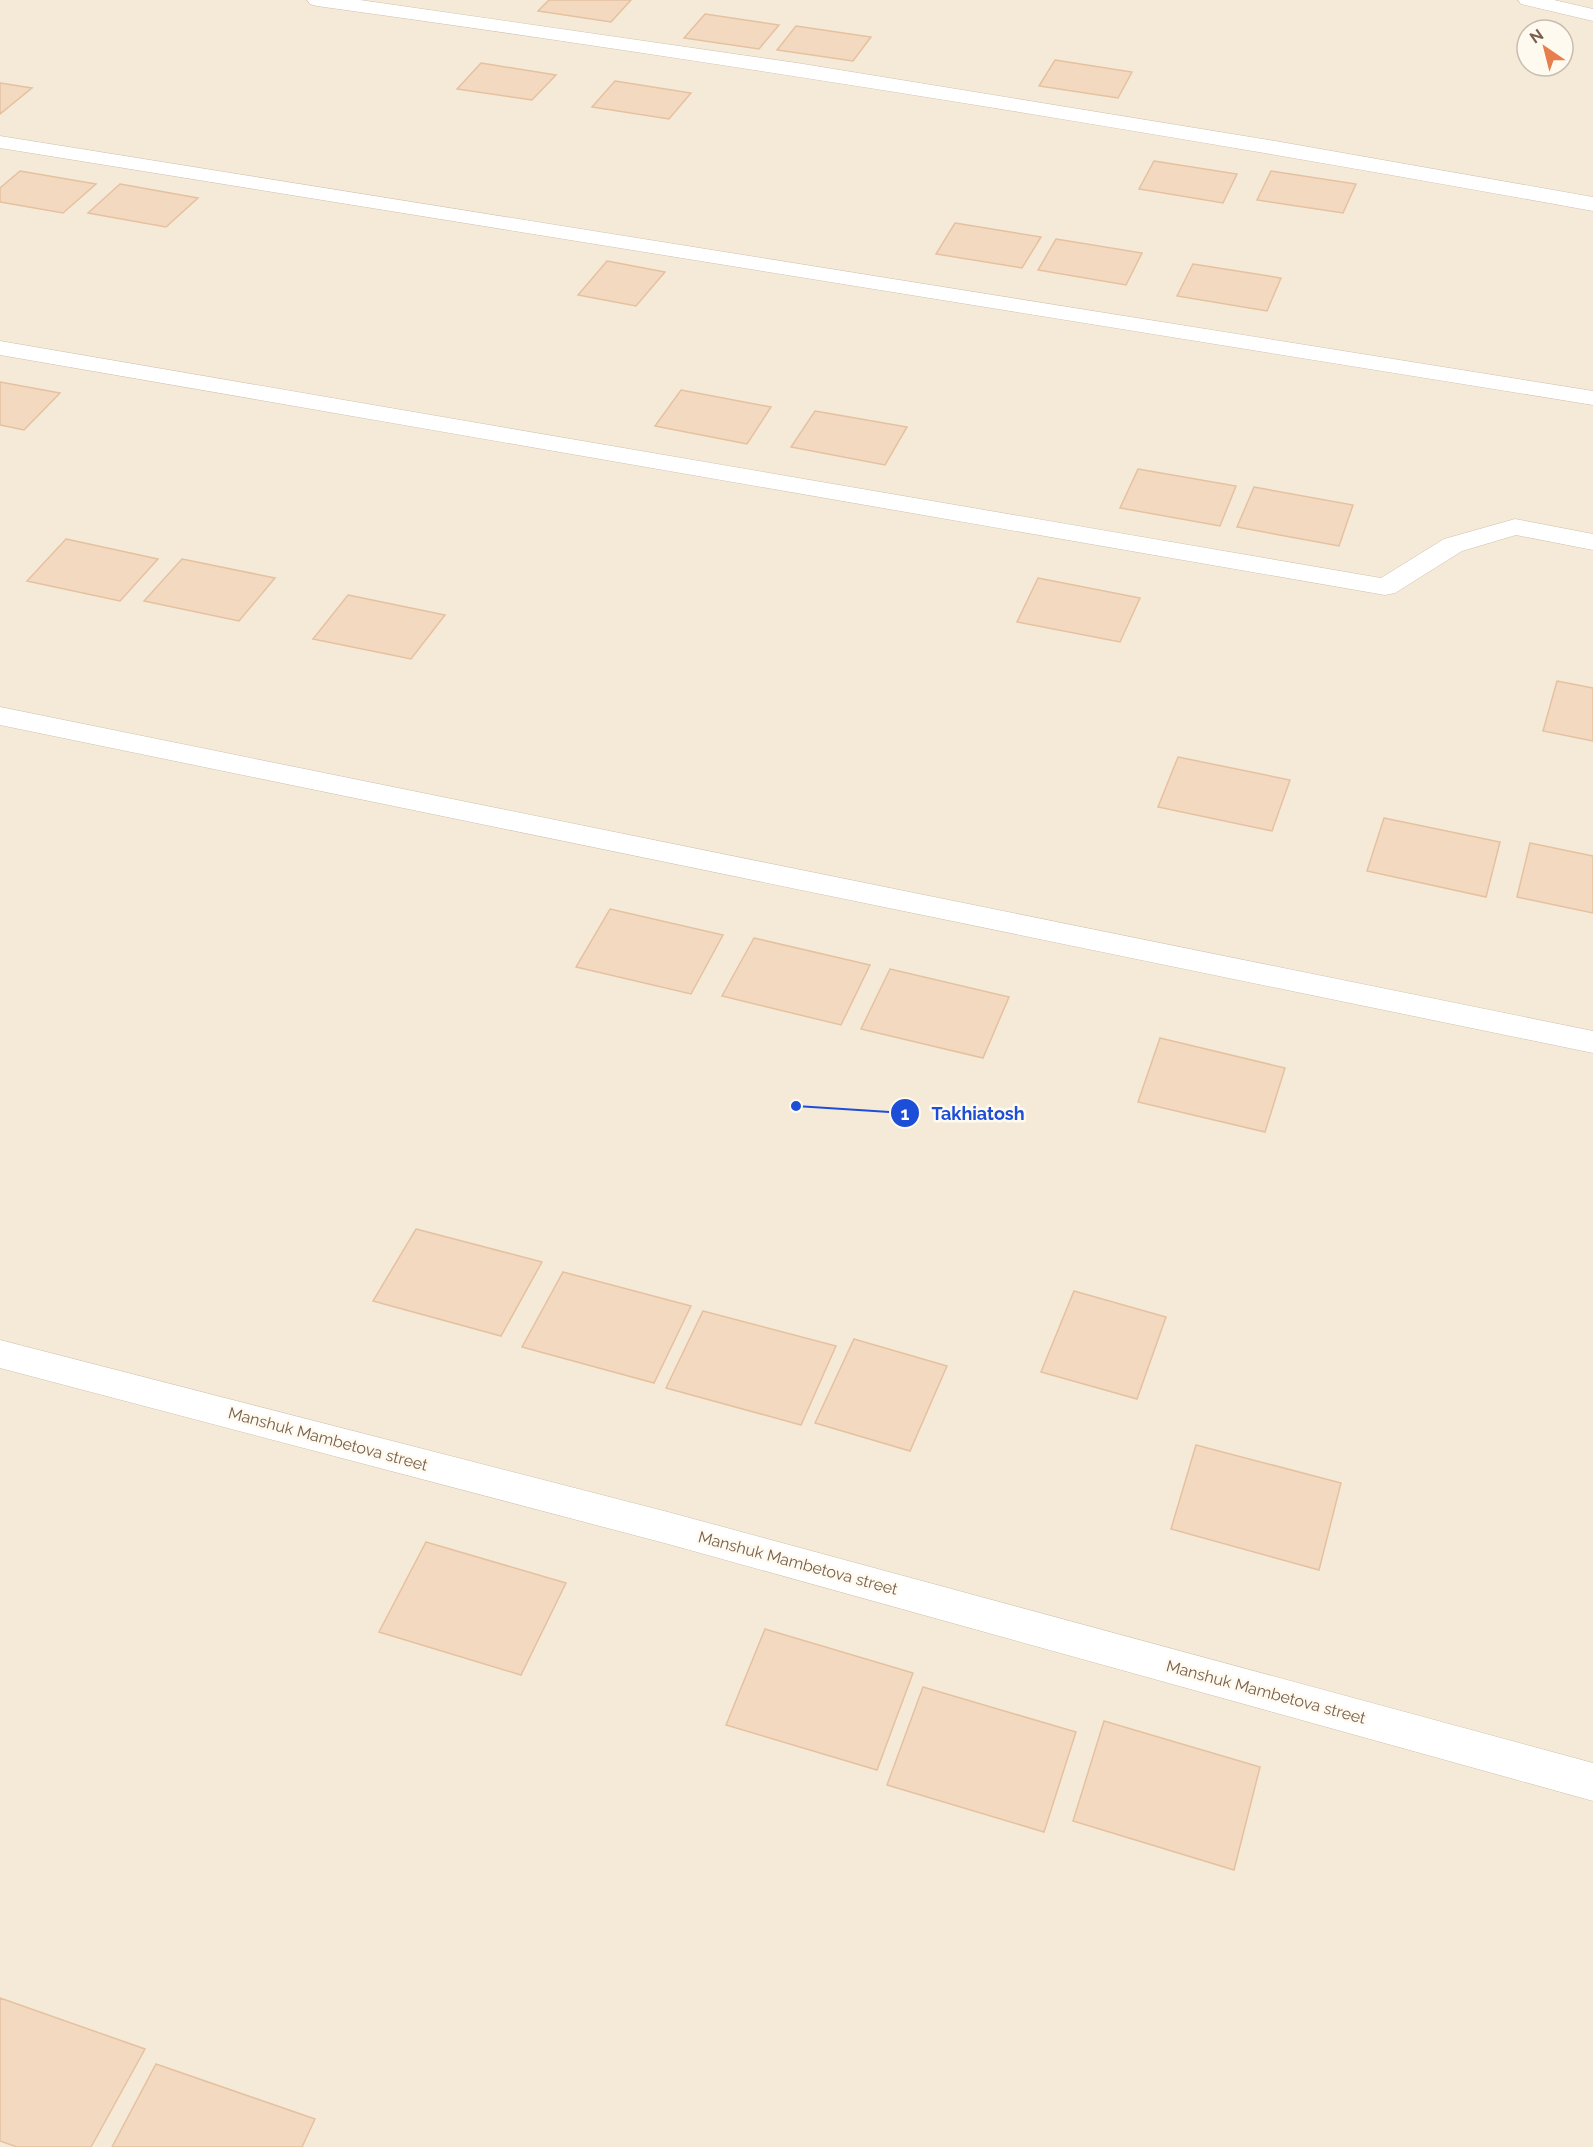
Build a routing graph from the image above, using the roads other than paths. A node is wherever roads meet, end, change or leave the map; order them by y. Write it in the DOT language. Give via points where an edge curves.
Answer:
graph roads {
  1 [pos="317,0"];
  2 [pos="1528,0"];
  3 [pos="1593,15"];
  4 [pos="0,142"];
  5 [pos="1593,204"];
  6 [pos="0,348"];
  7 [pos="1593,398"];
  8 [pos="1593,542"];
  9 [pos="0,716"];
  10 [pos="1593,1042"];
  11 [pos="0,1354"];
  12 [pos="1593,1782"];
  1 -- 5 [label="street" via="488,23 1299,150"];
  2 -- 3 [label="street"];
  4 -- 7 [label="street"];
  6 -- 8 [label="street" via="1385,588 1453,545 1515,527"];
  9 -- 10 [label="street"];
  11 -- 12 [label="street, Manshuk Mambetova street" via="668,1528"];
}
